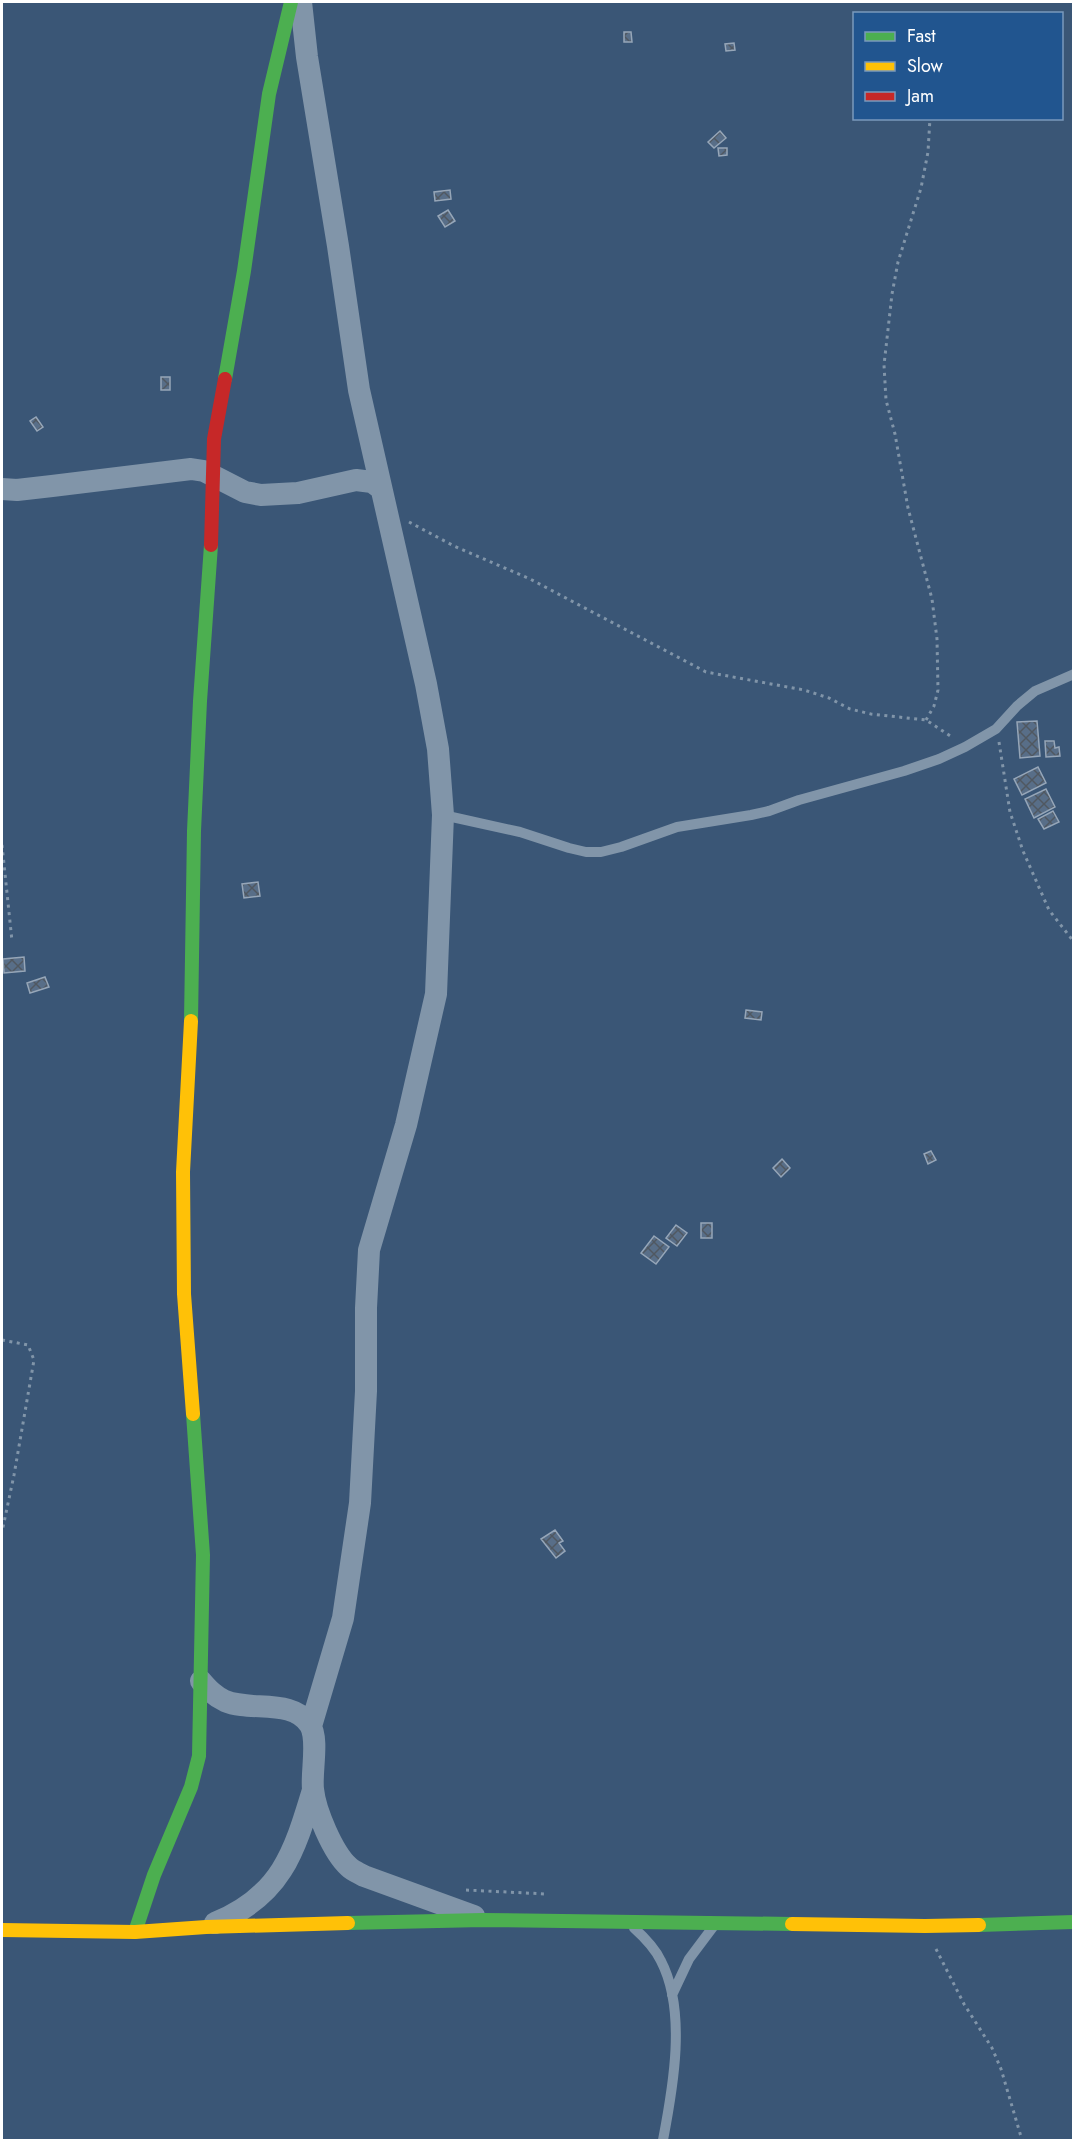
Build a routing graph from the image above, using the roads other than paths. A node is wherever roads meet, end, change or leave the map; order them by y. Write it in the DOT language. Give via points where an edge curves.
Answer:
graph roads {
  1 [pos="291,2"];
  2 [pos="301,2"];
  3 [pos="213,475"];
  4 [pos="2,489"];
  5 [pos="382,497"];
  6 [pos="1074,674"];
  7 [pos="443,815"];
  8 [pos="201,1681"];
  9 [pos="311,1726"];
  10 [pos="313,1790"];
  11 [pos="483,1920"];
  12 [pos="628,1922"];
  13 [pos="1074,1922"];
  14 [pos="716,1924"];
  15 [pos="206,1928"];
  16 [pos="7,1932"];
  17 [pos="135,1932"];
  18 [pos="672,1995"];
  19 [pos="663,2140"];
  1 -- 3 [label="street" via="269,94 244,271 214,438"];
  2 -- 5 [label="street" via="359,390"];
  3 -- 4 [label="street" via="191,469"];
  3 -- 5 [label="street" via="237,489 261,495 298,493 356,480 372,482"];
  3 -- 8 [label="street" via="194,819 191,1033 183,1172 184,1294 203,1555"];
  5 -- 7 [label="street" via="426,684 438,749"];
  6 -- 7 [label="lane" via="1035,691 996,729 939,759 769,811 677,826 601,852 568,848 520,832"];
  7 -- 9 [label="street" via="436,994 406,1125 369,1250 360,1503 343,1618"];
  8 -- 9 [label="street" via="225,1701 292,1710"];
  8 -- 17 [label="street" via="199,1756 191,1787"];
  9 -- 10 [label="street"];
  10 -- 11 [label="street" via="329,1835 349,1868"];
  10 -- 15 [label="street" via="298,1840 278,1877 260,1898"];
  11 -- 12 [label="street"];
  11 -- 15 [label="street"];
  12 -- 14 [label="street"];
  12 -- 18 [label="lane" via="661,1960"];
  13 -- 14 [label="street" via="925,1926"];
  14 -- 18 [label="lane" via="689,1959"];
  15 -- 17 [label="street"];
  16 -- 17 [label="street"];
  18 -- 19 [label="lane" via="675,2061"];
}
